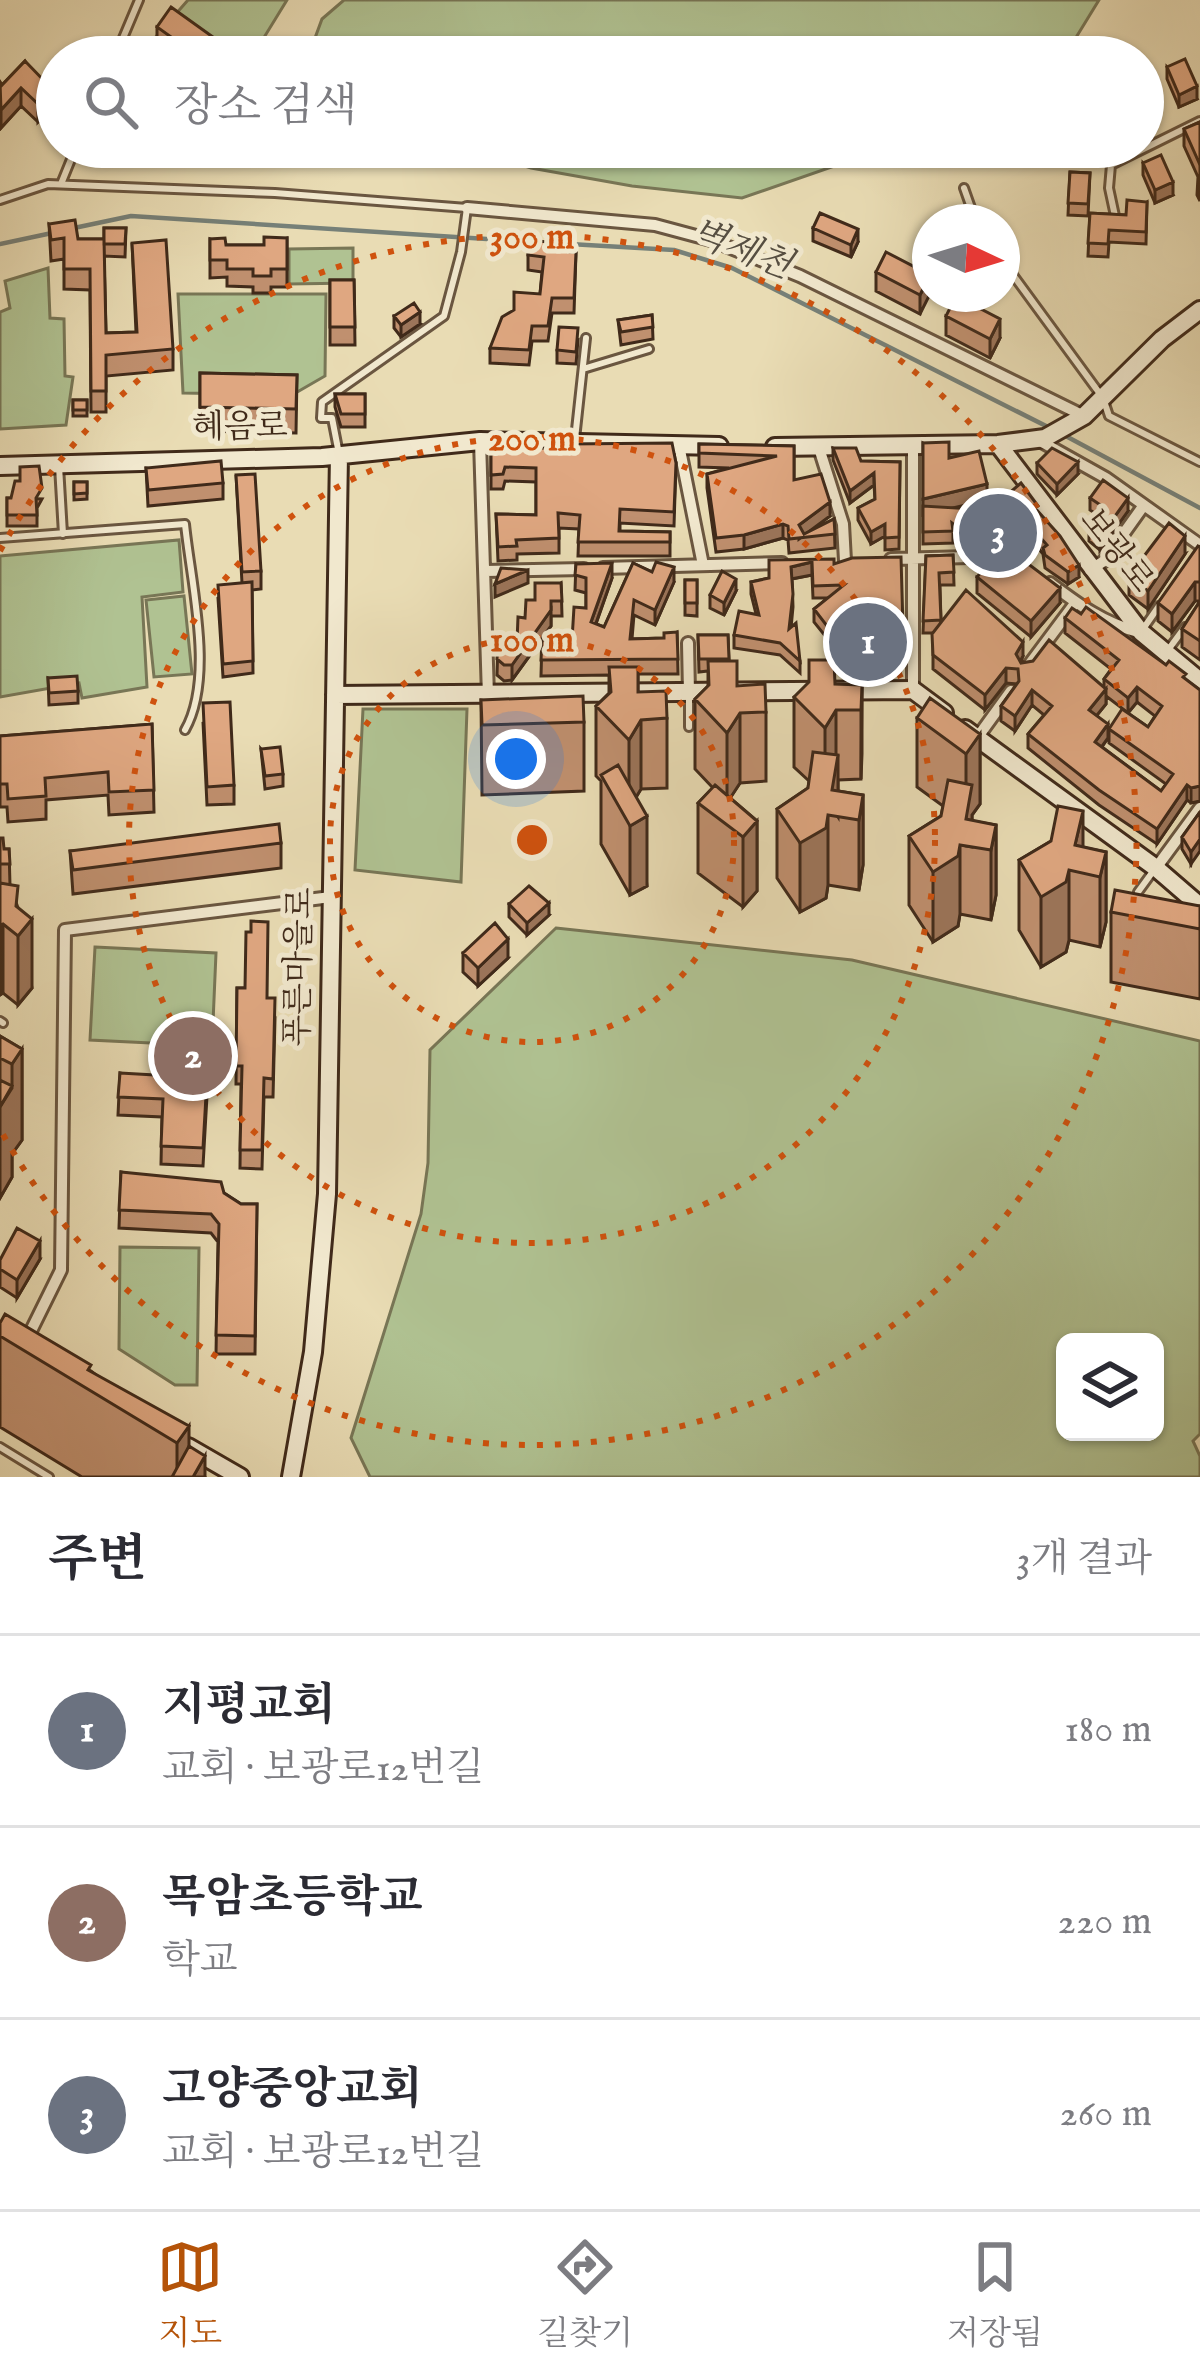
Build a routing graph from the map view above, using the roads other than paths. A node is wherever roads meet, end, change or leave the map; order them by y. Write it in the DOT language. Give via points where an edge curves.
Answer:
graph roads {
  1 [pos="139,0"];
  2 [pos="124,36"];
  3 [pos="1200,121"];
  4 [pos="1164,139"];
  5 [pos="67,168"];
  6 [pos="1111,168"];
  7 [pos="61,184"];
  8 [pos="964,188"];
  9 [pos="0,200"];
  10 [pos="970,204"];
  11 [pos="467,208"];
  12 [pos="1115,216"];
  13 [pos="1020,285"];
  14 [pos="1200,310"];
  15 [pos="586,338"];
  16 [pos="650,349"];
  17 [pos="583,369"];
  18 [pos="1103,398"];
  19 [pos="1080,419"];
  20 [pos="1041,439"];
  21 [pos="480,441"];
  22 [pos="574,442"];
  23 [pos="998,444"];
  24 [pos="679,445"];
  25 [pos="742,446"];
  26 [pos="913,446"];
  27 [pos="763,447"];
  28 [pos="819,448"];
  29 [pos="339,455"];
  30 [pos="59,462"];
  31 [pos="1200,462"];
  32 [pos="0,466"];
  33 [pos="1144,505"];
  34 [pos="63,534"];
  35 [pos="0,538"];
  36 [pos="1199,548"];
  37 [pos="912,559"];
  38 [pos="845,561"];
  39 [pos="801,562"];
  40 [pos="823,562"];
  41 [pos="703,565"];
  42 [pos="1028,568"];
  43 [pos="1090,570"];
  44 [pos="486,572"];
  45 [pos="1044,579"];
  46 [pos="1172,589"];
  47 [pos="1076,602"];
  48 [pos="1190,620"];
  49 [pos="1141,632"];
  50 [pos="1022,641"];
  51 [pos="688,643"];
  52 [pos="1166,653"];
  53 [pos="1037,654"];
  54 [pos="1026,669"];
  55 [pos="1199,677"];
  56 [pos="913,690"];
  57 [pos="1011,691"];
  58 [pos="689,693"];
  59 [pos="335,695"];
  60 [pos="488,696"];
  61 [pos="689,727"];
  62 [pos="185,730"];
  63 [pos="977,738"];
  64 [pos="1200,808"];
  65 [pos="1156,868"];
  66 [pos="1138,892"];
  67 [pos="331,897"];
  68 [pos="1200,906"];
  69 [pos="16,1347"];
  70 [pos="41,1362"];
  71 [pos="180,1442"];
  72 [pos="0,1448"];
  73 [pos="49,1477"];
  74 [pos="240,1477"];
  75 [pos="291,1477"];
  1 -- 2 [label="lane"];
  3 -- 4 [label="lane"];
  5 -- 7 [label="lane"];
  6 -- 12 [label="lane"];
  7 -- 9 [label="lane"];
  7 -- 11 [label="lane"];
  8 -- 10 [label="lane"];
  11 -- 19 [label="street" via="655,225 711,240 800,275"];
  11 -- 29 [label="lane" via="444,316 322,402"];
  13 -- 18 [label="lane"];
  14 -- 18 [label="main road"];
  15 -- 17 [label="lane"];
  16 -- 17 [label="lane"];
  17 -- 22 [label="lane"];
  18 -- 19 [label="main road"];
  18 -- 31 [label="lane" via="1109,416"];
  19 -- 20 [label="main road"];
  20 -- 23 [label="main road"];
  20 -- 33 [label="street"];
  21 -- 22 [label="main road, 혜음로"];
  21 -- 29 [label="main road, 혜음로"];
  21 -- 44 [label="street"];
  22 -- 24 [label="main road, 혜음로"];
  23 -- 26 [label="main road"];
  23 -- 43 [label="main road, 보광로"];
  24 -- 25 [label="main road, 혜음로"];
  24 -- 41 [label="street"];
  26 -- 28 [label="main road"];
  26 -- 37 [label="street"];
  27 -- 28 [label="main road"];
  28 -- 38 [label="street" via="843,524"];
  29 -- 30 [label="main road, 혜음로"];
  29 -- 59 [label="main road, 푸른마을로"];
  30 -- 32 [label="main road, 혜음로"];
  30 -- 34 [label="lane"];
  33 -- 36 [label="street"];
  33 -- 43 [label="street"];
  34 -- 35 [label="lane"];
  34 -- 62 [label="lane" via="185,524 200,678"];
  37 -- 38 [label="street"];
  37 -- 42 [label="street" via="1013,556"];
  37 -- 56 [label="street"];
  38 -- 40 [label="street"];
  39 -- 41 [label="street"];
  41 -- 44 [label="street"];
  43 -- 49 [label="main road, 보광로"];
  44 -- 60 [label="street"];
  45 -- 47 [label="street"];
  46 -- 49 [label="lane"];
  47 -- 49 [label="street"];
  47 -- 53 [label="street"];
  48 -- 52 [label="lane"];
  49 -- 52 [label="main road, 보광로"];
  50 -- 53 [label="street"];
  51 -- 58 [label="street"];
  52 -- 55 [label="main road, 보광로"];
  53 -- 54 [label="street"];
  56 -- 58 [label="main road"];
  56 -- 63 [label="main road"];
  57 -- 63 [label="street"];
  58 -- 60 [label="main road"];
  58 -- 61 [label="lane"];
  59 -- 60 [label="main road"];
  59 -- 67 [label="main road, 푸른마을로"];
  63 -- 65 [label="main road"];
  64 -- 65 [label="street"];
  65 -- 66 [label="lane"];
  65 -- 68 [label="main road"];
  67 -- 69 [label="street" via="65,930 62,1270"];
  67 -- 75 [label="main road, 푸른마을로" via="327,1194 319,1307"];
  69 -- 70 [label="main road"];
  71 -- 74 [label="main road"];
  72 -- 73 [label="lane"];
}
